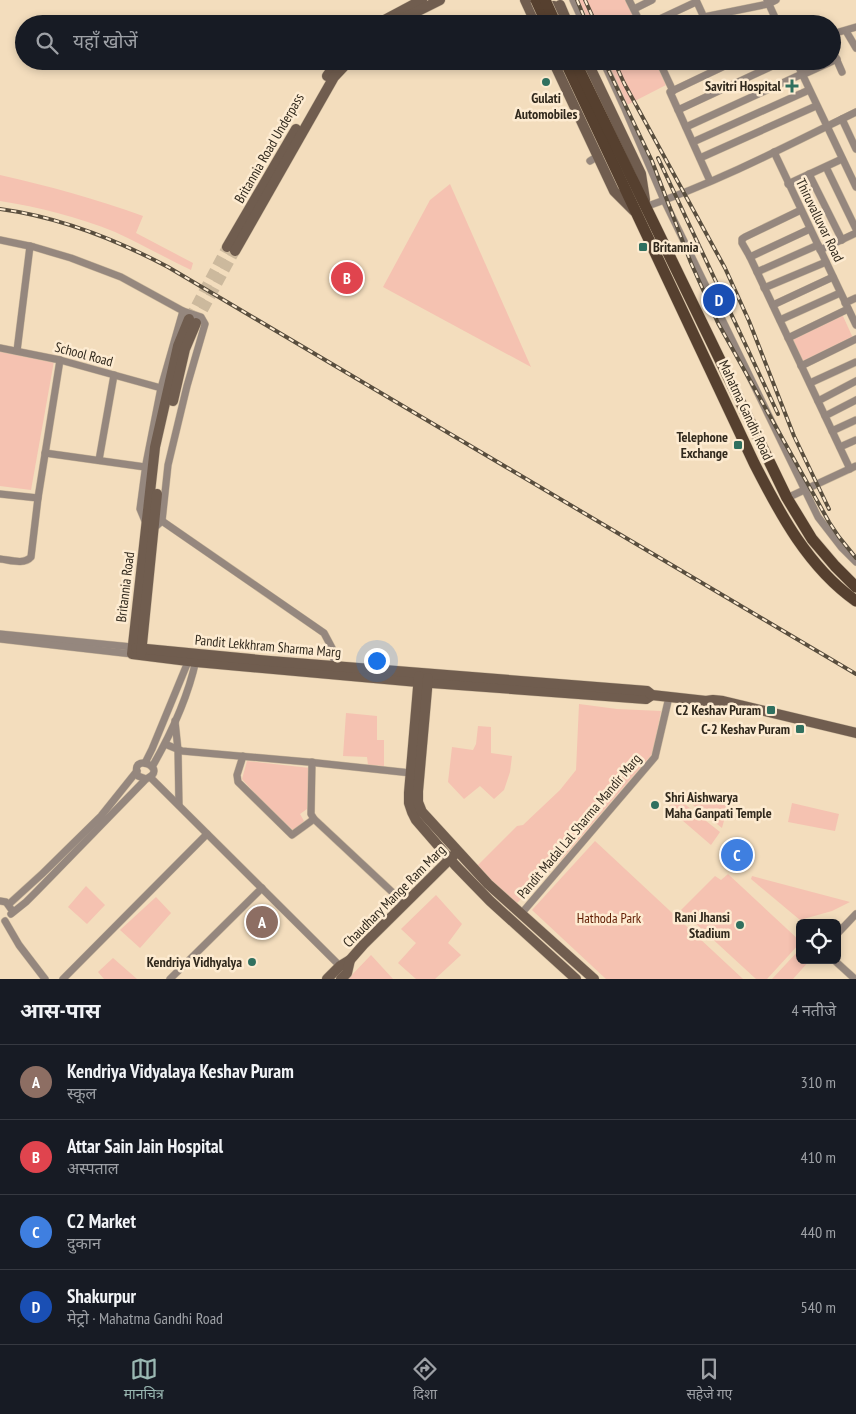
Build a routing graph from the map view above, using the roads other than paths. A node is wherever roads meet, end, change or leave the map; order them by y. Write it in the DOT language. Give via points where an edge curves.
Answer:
graph roads {
  1 [pos="422,0"];
  2 [pos="440,0"];
  3 [pos="525,0"];
  4 [pos="536,0"];
  5 [pos="545,0"];
  6 [pos="557,0"];
  7 [pos="573,0"];
  8 [pos="630,0"];
  9 [pos="652,0"];
  10 [pos="776,0"];
  11 [pos="696,1"];
  12 [pos="767,2"];
  13 [pos="634,8"];
  14 [pos="562,11"];
  15 [pos="394,15"];
  16 [pos="410,15"];
  17 [pos="534,15"];
  18 [pos="538,15"];
  19 [pos="538,15"];
  20 [pos="552,15"];
  21 [pos="564,15"];
  22 [pos="580,15"];
  23 [pos="637,15"];
  24 [pos="667,15"];
  25 [pos="703,15"];
  26 [pos="722,15"];
  27 [pos="774,15"];
  28 [pos="856,28"];
  29 [pos="846,31"];
  30 [pos="841,32"];
  31 [pos="856,48"];
  32 [pos="332,70"];
  33 [pos="557,70"];
  34 [pos="570,70"];
  35 [pos="579,70"];
  36 [pos="590,70"];
  37 [pos="607,70"];
  38 [pos="663,70"];
  39 [pos="712,70"];
  40 [pos="765,70"];
  41 [pos="800,70"];
  42 [pos="813,70"];
  43 [pos="802,75"];
  44 [pos="809,90"];
  45 [pos="673,91"];
  46 [pos="816,106"];
  47 [pos="678,110"];
  48 [pos="856,112"];
  49 [pos="842,119"];
  50 [pos="826,127"];
  51 [pos="686,128"];
  52 [pos="693,142"];
  53 [pos="856,149"];
  54 [pos="774,152"];
  55 [pos="700,158"];
  56 [pos="842,159"];
  57 [pos="826,167"];
  58 [pos="809,174"];
  59 [pos="710,181"];
  60 [pos="788,184"];
  61 [pos="629,185"];
  62 [pos="856,187"];
  63 [pos="664,200"];
  64 [pos="641,210"];
  65 [pos="801,210"];
  66 [pos="810,229"];
  67 [pos="856,231"];
  68 [pos="0,240"];
  69 [pos="842,240"];
  70 [pos="30,246"];
  71 [pos="819,248"];
  72 [pos="231,249"];
  73 [pos="750,257"];
  74 [pos="826,262"];
  75 [pos="757,272"];
  76 [pos="833,277"];
  77 [pos="764,288"];
  78 [pos="840,292"];
  79 [pos="856,298"];
  80 [pos="772,305"];
  81 [pos="847,306"];
  82 [pos="189,317"];
  83 [pos="780,320"];
  84 [pos="856,323"];
  85 [pos="788,338"];
  86 [pos="856,339"];
  87 [pos="0,348"];
  88 [pos="17,351"];
  89 [pos="60,360"];
  90 [pos="856,362"];
  91 [pos="801,366"];
  92 [pos="114,375"];
  93 [pos="856,381"];
  94 [pos="810,383"];
  95 [pos="161,388"];
  96 [pos="856,400"];
  97 [pos="818,401"];
  98 [pos="825,416"];
  99 [pos="856,420"];
  100 [pos="832,431"];
  101 [pos="856,440"];
  102 [pos="840,447"];
  103 [pos="45,453"];
  104 [pos="99,460"];
  105 [pos="145,467"];
  106 [pos="853,467"];
  107 [pos="805,490"];
  108 [pos="0,494"];
  109 [pos="38,498"];
  110 [pos="787,498"];
  111 [pos="162,521"];
  112 [pos="150,526"];
  113 [pos="0,559"];
  114 [pos="856,562"];
  115 [pos="856,587"];
  116 [pos="856,601"];
  117 [pos="0,634"];
  118 [pos="0,639"];
  119 [pos="137,651"];
  120 [pos="193,658"];
  121 [pos="335,666"];
  122 [pos="423,678"];
  123 [pos="669,697"];
  124 [pos="772,716"];
  125 [pos="175,721"];
  126 [pos="856,733"];
  127 [pos="856,738"];
  128 [pos="165,744"];
  129 [pos="178,750"];
  130 [pos="243,756"];
  131 [pos="312,762"];
  132 [pos="149,765"];
  133 [pos="137,771"];
  134 [pos="411,773"];
  135 [pos="148,778"];
  136 [pos="179,805"];
  137 [pos="314,819"];
  138 [pos="207,834"];
  139 [pos="440,847"];
  140 [pos="458,852"];
  141 [pos="450,859"];
  142 [pos="438,871"];
  143 [pos="262,888"];
  144 [pos="0,901"];
  145 [pos="9,904"];
  146 [pos="405,904"];
  147 [pos="11,914"];
  148 [pos="521,914"];
  149 [pos="856,914"];
  150 [pos="2,921"];
  151 [pos="841,930"];
  152 [pos="350,960"];
  153 [pos="838,964"];
  154 [pos="340,966"];
  155 [pos="581,976"];
  156 [pos="45,979"];
  157 [pos="63,979"];
  158 [pos="170,979"];
  159 [pos="327,979"];
  160 [pos="341,979"];
  161 [pos="855,979"];
  1 -- 15 [label="main road"];
  2 -- 16 [label="main road"];
  3 -- 17 [label="main road"];
  4 -- 18 [label="main road, bridge"];
  5 -- 20 [label="main road, bridge"];
  6 -- 14 [label="main road"];
  7 -- 22 [label="street"];
  8 -- 13 [label="street"];
  9 -- 13 [label="street"];
  10 -- 12 [label="street"];
  11 -- 24 [label="street"];
  11 -- 25 [label="street"];
  12 -- 26 [label="street"];
  12 -- 27 [label="street"];
  13 -- 23 [label="street"];
  14 -- 19 [label="main road" via="554,6"];
  14 -- 21 [label="main road"];
  28 -- 29 [label="street"];
  29 -- 30 [label="street"];
  29 -- 31 [label="street"];
  32 -- 72 [label="main road, Britannia Road Underpass" via="309,106"];
  33 -- 64 [label="main road" via="594,159 614,191"];
  34 -- 61 [label="main road"];
  35 -- 61 [label="main road"];
  36 -- 64 [label="main road" via="641,174"];
  37 -- 63 [label="street"];
  38 -- 45 [label="street"];
  39 -- 45 [label="street"];
  40 -- 47 [label="street"];
  41 -- 43 [label="street"];
  42 -- 43 [label="street"];
  43 -- 44 [label="street"];
  43 -- 51 [label="street"];
  44 -- 46 [label="street"];
  44 -- 52 [label="street"];
  45 -- 47 [label="street" via="670,92"];
  46 -- 50 [label="street"];
  46 -- 55 [label="street"];
  47 -- 51 [label="street"];
  48 -- 49 [label="street"];
  49 -- 50 [label="street"];
  49 -- 53 [label="street"];
  50 -- 54 [label="street"];
  50 -- 56 [label="street"];
  51 -- 52 [label="street"];
  52 -- 55 [label="street"];
  54 -- 59 [label="street"];
  54 -- 60 [label="street, Thiruvalluvar Road"];
  55 -- 59 [label="street"];
  56 -- 57 [label="street"];
  56 -- 62 [label="street"];
  57 -- 58 [label="street"];
  57 -- 67 [label="street"];
  58 -- 60 [label="street"];
  58 -- 69 [label="street"];
  59 -- 63 [label="street"];
  60 -- 65 [label="street, Thiruvalluvar Road"];
  61 -- 64 [label="main road"];
  63 -- 64 [label="street"];
  63 -- 107 [label="street"];
  64 -- 110 [label="main road, Mahatma Gandhi Road"];
  64 -- 116 [label="main road, Mahatma Gandhi Road" via="776,506 802,547 826,575"];
  65 -- 66 [label="street, Thiruvalluvar Road"];
  65 -- 73 [label="street" via="742,239"];
  66 -- 71 [label="street, Thiruvalluvar Road"];
  66 -- 73 [label="street"];
  67 -- 69 [label="street"];
  68 -- 70 [label="street"];
  69 -- 71 [label="street"];
  70 -- 82 [label="street" via="121,277"];
  70 -- 88 [label="street"];
  71 -- 74 [label="street, Thiruvalluvar Road"];
  71 -- 75 [label="street"];
  73 -- 75 [label="street"];
  74 -- 76 [label="street, Thiruvalluvar Road"];
  74 -- 77 [label="street"];
  75 -- 77 [label="street"];
  76 -- 78 [label="street, Thiruvalluvar Road"];
  76 -- 80 [label="street"];
  77 -- 80 [label="street"];
  78 -- 81 [label="street, Thiruvalluvar Road"];
  78 -- 83 [label="street"];
  79 -- 81 [label="street"];
  80 -- 83 [label="street"];
  81 -- 84 [label="street, Thiruvalluvar Road"];
  81 -- 85 [label="street"];
  82 -- 95 [label="street"];
  82 -- 111 [label="street" via="202,317 205,324 168,465"];
  82 -- 112 [label="main road" via="178,346 155,447"];
  83 -- 85 [label="street"];
  85 -- 91 [label="street"];
  86 -- 91 [label="street"];
  87 -- 88 [label="street, School Road"];
  88 -- 89 [label="street, School Road"];
  89 -- 92 [label="street, School Road"];
  89 -- 103 [label="street"];
  90 -- 94 [label="street"];
  91 -- 94 [label="street"];
  92 -- 95 [label="street, School Road"];
  92 -- 104 [label="street"];
  93 -- 97 [label="street"];
  94 -- 97 [label="street"];
  95 -- 105 [label="street"];
  96 -- 98 [label="street"];
  97 -- 98 [label="street"];
  98 -- 100 [label="street"];
  99 -- 100 [label="street"];
  100 -- 102 [label="street"];
  101 -- 102 [label="street"];
  102 -- 106 [label="street"];
  103 -- 104 [label="street"];
  103 -- 109 [label="street"];
  104 -- 105 [label="street"];
  105 -- 112 [label="street" via="140,509"];
  106 -- 107 [label="street"];
  107 -- 110 [label="street"];
  107 -- 114 [label="street" via="818,517"];
  108 -- 109 [label="street"];
  109 -- 113 [label="street" via="31,557 22,561"];
  110 -- 115 [label="main road, Mahatma Gandhi Road" via="812,538"];
  111 -- 112 [label="street"];
  111 -- 121 [label="street" via="324,633 332,648"];
  112 -- 119 [label="main road, Britannia Road"];
  117 -- 119 [label="street, Pandit Lekkhram Sharma Marg"];
  118 -- 119 [label="street"];
  119 -- 120 [label="main road, Pandit Lekkhram Sharma Marg"];
  120 -- 121 [label="main road, Pandit Lekkhram Sharma Marg"];
  120 -- 122 [label="main road, Pandit Lekkhram Sharma Marg"];
  120 -- 125 [label="street"];
  120 -- 132 [label="street" via="152,749"];
  121 -- 122 [label="main road, Pandit Lekkhram Sharma Marg"];
  122 -- 123 [label="main road, Pandit Lekkhram Sharma Marg" via="647,691"];
  122 -- 134 [label="main road"];
  122 -- 140 [label="main road" via="418,802 429,821"];
  123 -- 124 [label="main road, Pandit Lekkhram Sharma Marg" via="706,701 712,705"];
  123 -- 148 [label="street, Pandit Madal Lal Sharma Mandir Marg" via="655,756"];
  124 -- 126 [label="main road, Pandit Lekkhram Sharma Marg"];
  124 -- 127 [label="main road, Pandit Lekkhram Sharma Marg"];
  125 -- 128 [label="street"];
  125 -- 129 [label="street"];
  128 -- 129 [label="street"];
  128 -- 132 [label="street"];
  129 -- 130 [label="street"];
  129 -- 136 [label="street"];
  130 -- 131 [label="street"];
  130 -- 137 [label="street" via="238,782 292,836"];
  131 -- 134 [label="street"];
  131 -- 137 [label="street" via="311,814"];
  132 -- 133 [label="street" via="140,764"];
  132 -- 135 [label="street" via="153,772"];
  133 -- 135 [label="street" via="140,778"];
  133 -- 145 [label="street" via="100,816"];
  134 -- 139 [label="main road" via="409,803 412,812"];
  135 -- 136 [label="street"];
  135 -- 147 [label="street"];
  136 -- 138 [label="street"];
  137 -- 146 [label="street"];
  138 -- 143 [label="street"];
  138 -- 157 [label="street"];
  139 -- 141 [label="main road"];
  139 -- 142 [label="main road"];
  140 -- 141 [label="main road, Chaudhary Mange Ram Marg"];
  140 -- 148 [label="main road"];
  141 -- 142 [label="main road, Chaudhary Mange Ram Marg"];
  141 -- 155 [label="main road" via="490,902"];
  142 -- 146 [label="main road, Chaudhary Mange Ram Marg"];
  143 -- 154 [label="street"];
  143 -- 158 [label="street"];
  144 -- 145 [label="street"];
  145 -- 147 [label="street"];
  146 -- 152 [label="main road, Chaudhary Mange Ram Marg"];
  147 -- 150 [label="street"];
  148 -- 155 [label="main road"];
  149 -- 151 [label="street"];
  150 -- 156 [label="street"];
  152 -- 154 [label="main road, Chaudhary Mange Ram Marg"];
  152 -- 160 [label="main road, Chaudhary Mange Ram Marg" via="347,973"];
  153 -- 161 [label="street"];
  154 -- 159 [label="main road, Chaudhary Mange Ram Marg"];
}
